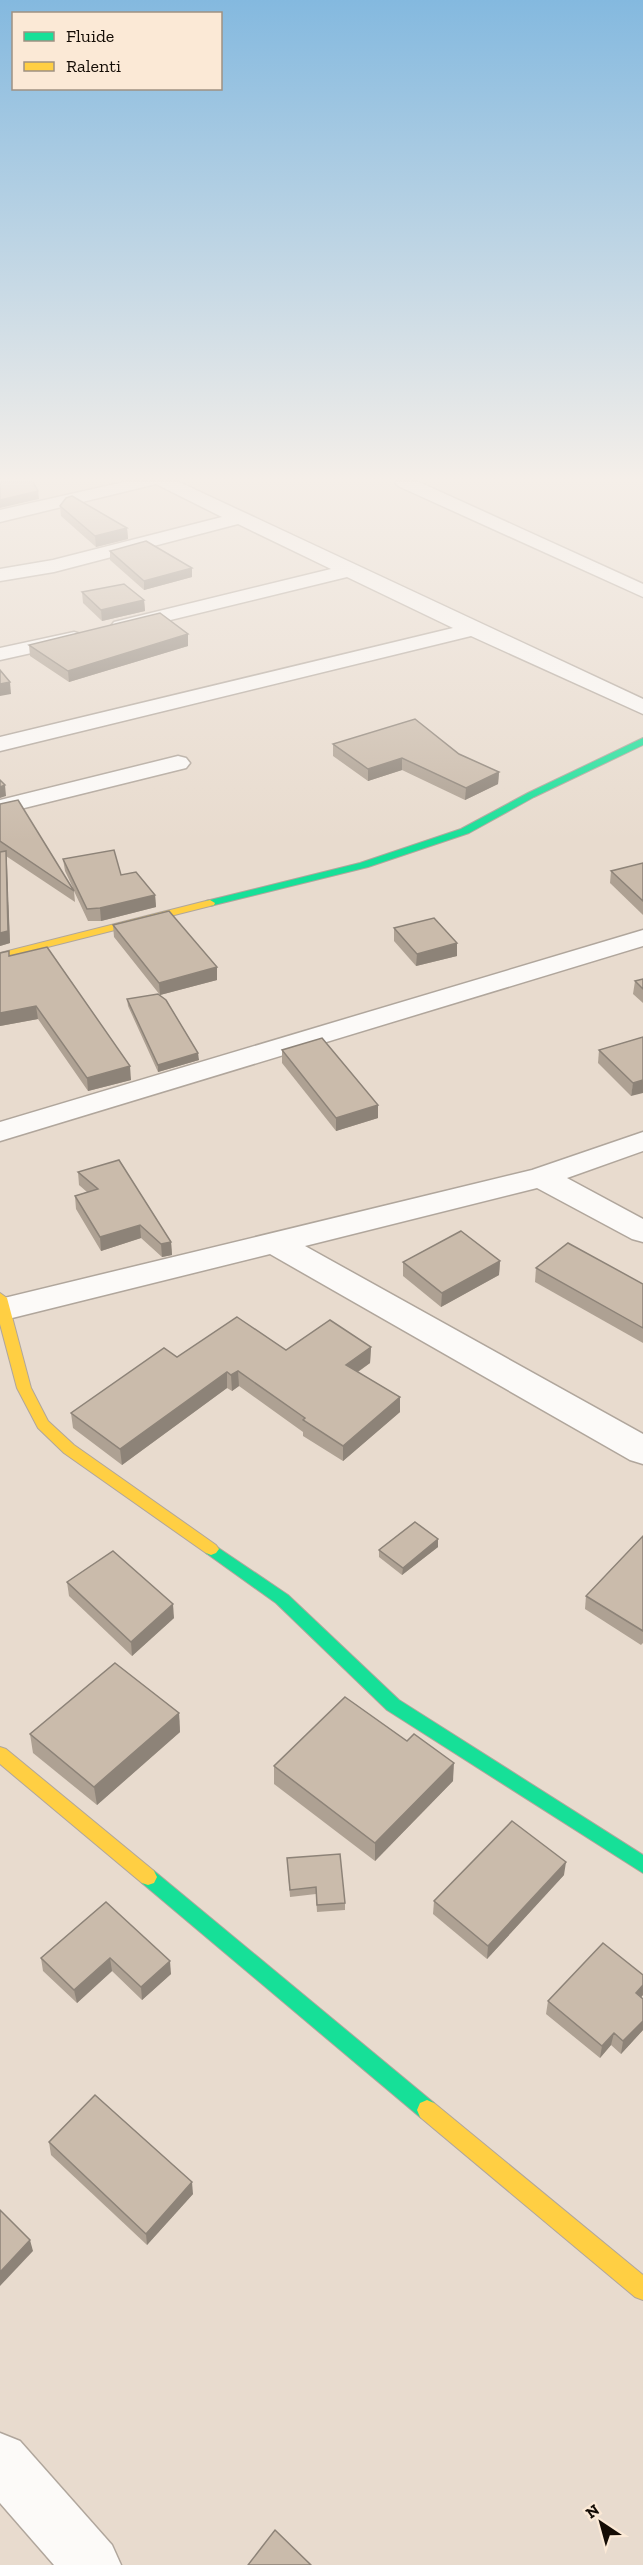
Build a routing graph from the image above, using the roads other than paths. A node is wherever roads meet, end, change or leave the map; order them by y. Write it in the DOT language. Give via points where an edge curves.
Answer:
graph roads {
  1 [pos="221,602"];
  2 [pos="416,602"];
  3 [pos="472,629"];
  4 [pos="0,654"];
  5 [pos="643,707"];
  6 [pos="643,741"];
  7 [pos="0,744"];
  8 [pos="178,763"];
  9 [pos="0,807"];
  10 [pos="643,938"];
  11 [pos="0,956"];
  12 [pos="0,1132"];
  13 [pos="643,1142"];
  14 [pos="541,1177"];
  15 [pos="643,1232"];
  16 [pos="273,1242"];
  17 [pos="2,1304"];
  18 [pos="643,1451"];
  19 [pos="0,1754"];
  20 [pos="643,1865"];
  21 [pos="643,2289"];
  22 [pos="0,2461"];
  23 [pos="92,2565"];
  1 -- 4 [label="street"];
  2 -- 3 [label="street"];
  3 -- 5 [label="street"];
  3 -- 7 [label="street"];
  6 -- 11 [label="street" via="465,831 364,865"];
  8 -- 9 [label="street"];
  10 -- 12 [label="street"];
  13 -- 14 [label="street"];
  14 -- 15 [label="street"];
  14 -- 16 [label="street"];
  16 -- 17 [label="street"];
  16 -- 18 [label="street"];
  17 -- 20 [label="street" via="24,1388 43,1424 69,1449 282,1599 393,1705"];
  19 -- 21 [label="street"];
  22 -- 23 [label="street"];
}
